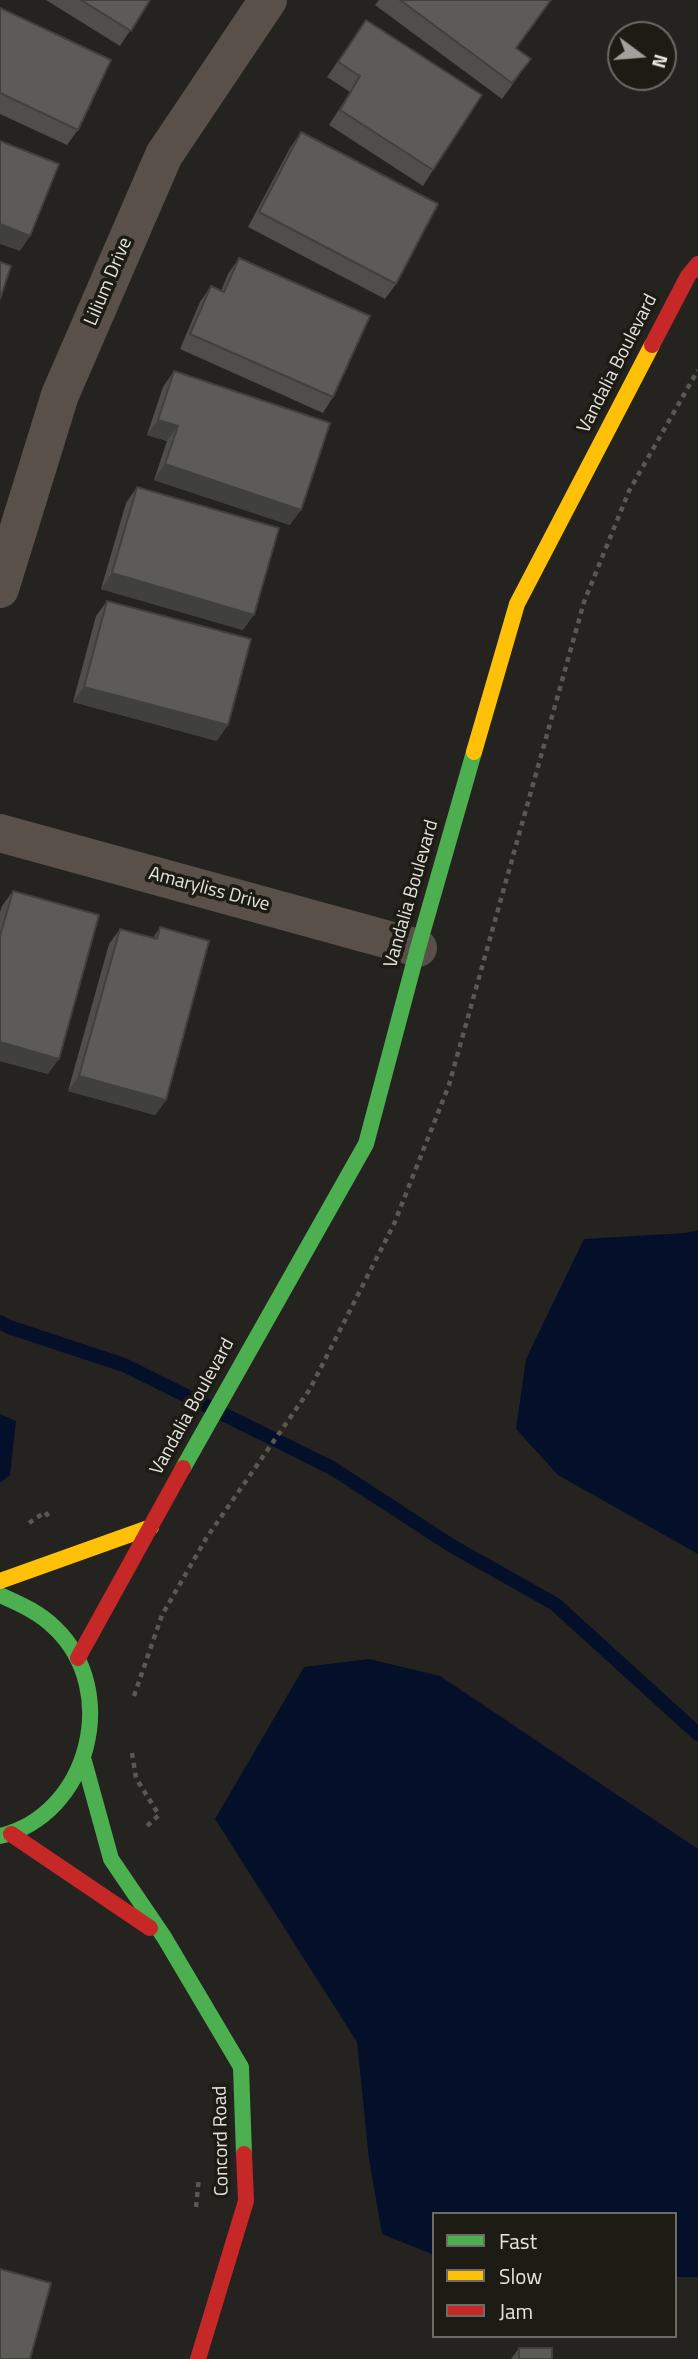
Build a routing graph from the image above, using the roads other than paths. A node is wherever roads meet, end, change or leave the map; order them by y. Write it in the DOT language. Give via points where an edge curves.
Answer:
graph roads {
  1 [pos="268,0"];
  2 [pos="698,264"];
  3 [pos="0,589"];
  4 [pos="0,833"];
  5 [pos="418,947"];
  6 [pos="151,1527"];
  7 [pos="0,1581"];
  8 [pos="0,1595"];
  9 [pos="78,1658"];
  10 [pos="84,1761"];
  11 [pos="6,1835"];
  12 [pos="164,1937"];
  13 [pos="198,2359"];
  1 -- 3 [label="street, Lilium Drive" via="164,155 60,395"];
  2 -- 5 [label="street, Vandalia Boulevard" via="517,604"];
  4 -- 5 [label="street, Amaryliss Drive"];
  5 -- 6 [label="street, Vandalia Boulevard" via="366,1144"];
  6 -- 7 [label="street"];
  6 -- 9 [label="street, Vandalia Boulevard"];
  8 -- 9 [label="street" via="19,1600 53,1624"];
  9 -- 10 [label="street" via="91,1703 92,1727"];
  10 -- 11 [label="street" via="67,1792 42,1817"];
  10 -- 12 [label="street, Concord Road" via="111,1859"];
  11 -- 12 [label="street, Concord Road"];
  12 -- 13 [label="street, Concord Road" via="241,2067 246,2201"];
}
